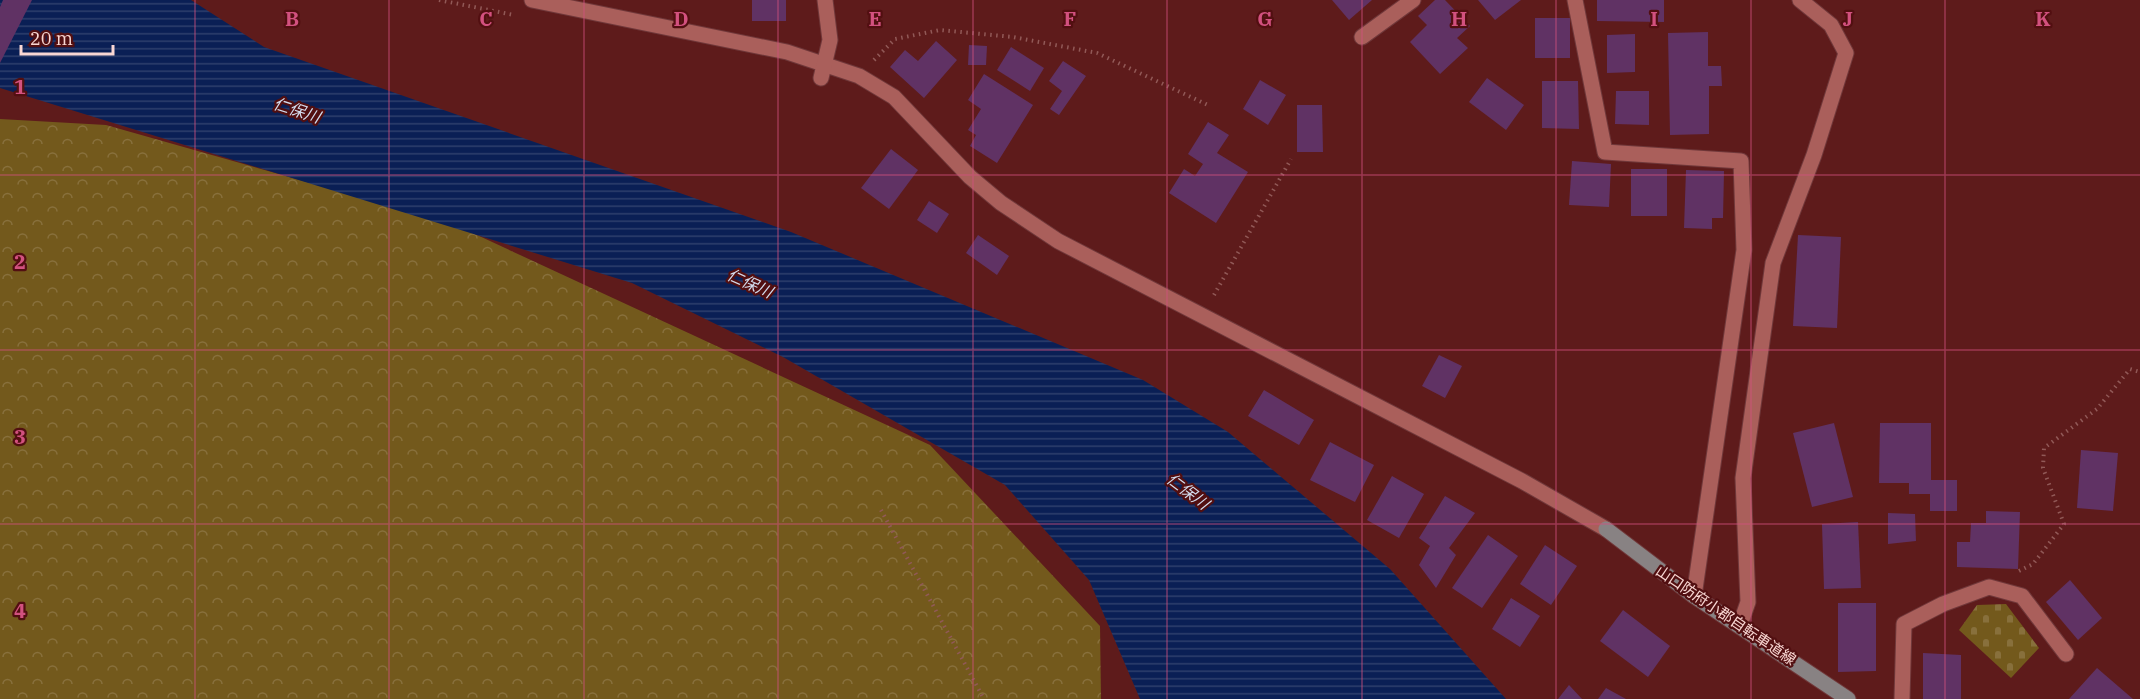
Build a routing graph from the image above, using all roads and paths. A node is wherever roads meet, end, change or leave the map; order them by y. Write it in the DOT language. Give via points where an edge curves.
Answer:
graph roads {
  1 [pos="532,0"];
  2 [pos="825,0"];
  3 [pos="1413,0"];
  4 [pos="1575,0"];
  5 [pos="1800,0"];
  6 [pos="1362,37"];
  7 [pos="825,63"];
  8 [pos="859,76"];
  9 [pos="821,78"];
  10 [pos="1210,106"];
  11 [pos="1291,159"];
  12 [pos="1203,316"];
  13 [pos="2140,372"];
  14 [pos="881,510"];
  15 [pos="1606,529"];
  16 [pos="1989,587"];
  17 [pos="1694,596"];
  18 [pos="1740,625"];
  19 [pos="2066,654"];
  20 [pos="984,699"];
  21 [pos="1848,699"];
  22 [pos="1902,699"];
  1 -- 7 [label="street"];
  2 -- 7 [label="street" via="830,40"];
  3 -- 6 [label="street"];
  4 -- 17 [label="street" via="1605,152 1741,161 1744,250"];
  5 -- 18 [label="street" via="1831,25 1846,52 1814,156 1773,263 1743,478 1748,602"];
  7 -- 8 [label="street"];
  7 -- 9 [label="street"];
  8 -- 10 [label="path" via="895,39 940,30 1013,37 1097,53"];
  8 -- 12 [label="street" via="894,98 970,177 1024,221"];
  11 -- 12 [label="path"];
  12 -- 15 [label="street" via="1522,481"];
  13 -- 16 [label="path" via="2130,369 2097,409 2044,448 2043,468 2064,524 2033,564"];
  14 -- 20 [label="path"];
  15 -- 17 [label="main road, 山口防府小郡自転車道線"];
  16 -- 19 [label="street" via="2022,596"];
  16 -- 22 [label="street" via="1904,624"];
  17 -- 18 [label="main road, 山口防府小郡自転車道線"];
  18 -- 21 [label="main road, 山口防府小郡自転車道線"];
}
